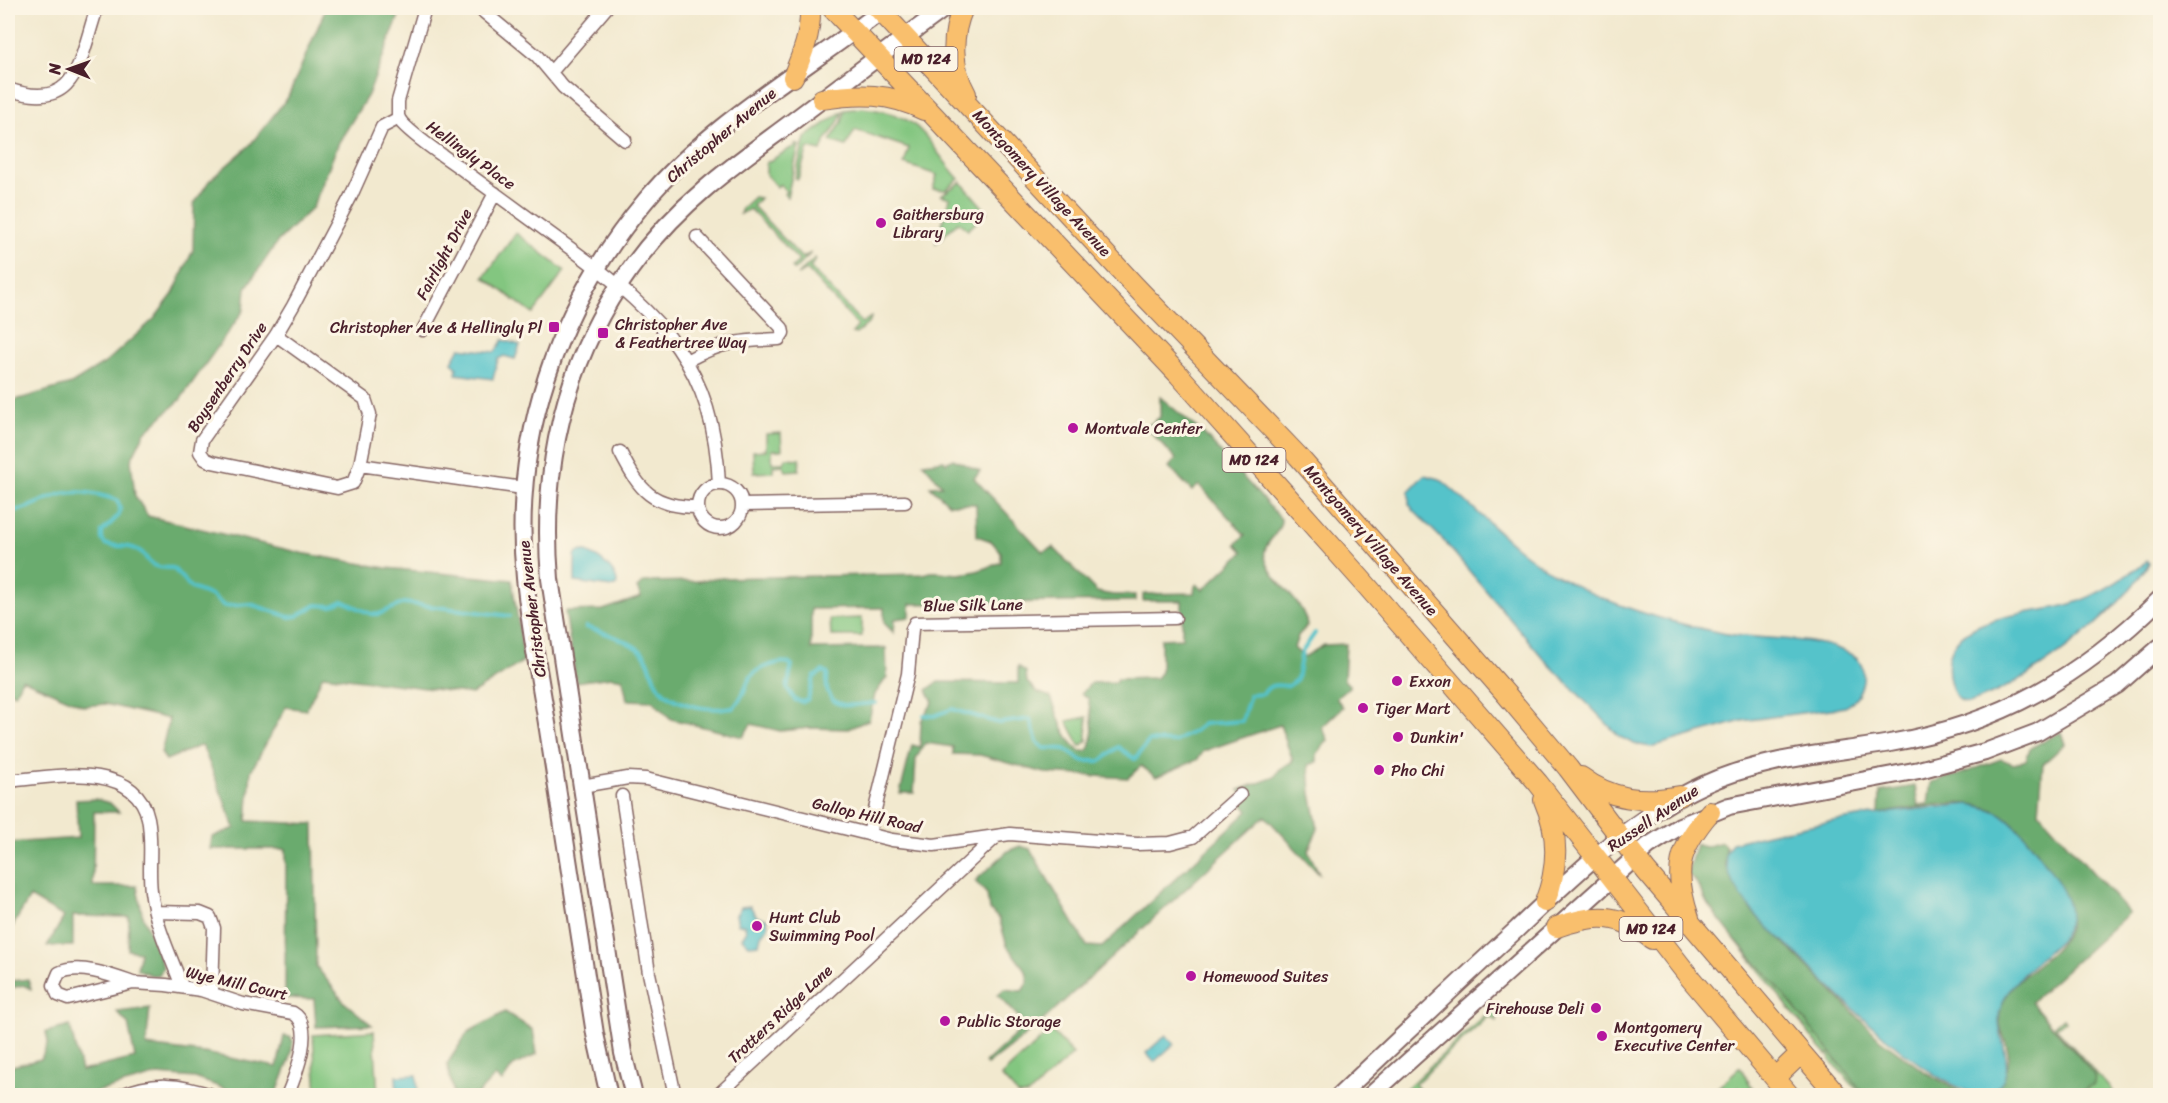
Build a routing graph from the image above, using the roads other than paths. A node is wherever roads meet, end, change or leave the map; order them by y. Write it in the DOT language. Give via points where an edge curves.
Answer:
graph roads {
  1 [pos="97,8"];
  2 [pos="425,8"];
  3 [pos="479,8"];
  4 [pos="606,8"];
  5 [pos="810,8"];
  6 [pos="832,8"];
  7 [pos="945,8"];
  8 [pos="963,8"];
  9 [pos="882,9"];
  10 [pos="854,32"];
  11 [pos="905,37"];
  12 [pos="877,57"];
  13 [pos="552,71"];
  14 [pos="793,76"];
  15 [pos="8,89"];
  16 [pos="822,99"];
  17 [pos="974,110"];
  18 [pos="934,114"];
  19 [pos="399,118"];
  20 [pos="625,140"];
  21 [pos="495,193"];
  22 [pos="697,237"];
  23 [pos="597,267"];
  24 [pos="619,284"];
  25 [pos="423,330"];
  26 [pos="276,335"];
  27 [pos="688,360"];
  28 [pos="620,452"];
  29 [pos="360,465"];
  30 [pos="719,484"];
  31 [pos="523,488"];
  32 [pos="904,502"];
  33 [pos="742,505"];
  34 [pos="699,507"];
  35 [pos="2160,599"];
  36 [pos="1175,618"];
  37 [pos="2160,647"];
  38 [pos="1568,768"];
  39 [pos="8,781"];
  40 [pos="1538,783"];
  41 [pos="582,786"];
  42 [pos="1240,795"];
  43 [pos="622,796"];
  44 [pos="1680,796"];
  45 [pos="1710,812"];
  46 [pos="869,834"];
  47 [pos="998,835"];
  48 [pos="1621,838"];
  49 [pos="1595,858"];
  50 [pos="1635,858"];
  51 [pos="1612,879"];
  52 [pos="1545,902"];
  53 [pos="155,912"];
  54 [pos="1691,926"];
  55 [pos="1557,927"];
  56 [pos="1673,957"];
  57 [pos="133,983"];
  58 [pos="182,986"];
  59 [pos="212,992"];
  60 [pos="1801,1053"];
  61 [pos="1775,1078"];
  62 [pos="119,1095"];
  63 [pos="214,1095"];
  64 [pos="287,1095"];
  65 [pos="609,1095"];
  66 [pos="634,1095"];
  67 [pos="675,1095"];
  68 [pos="717,1095"];
  69 [pos="1339,1095"];
  70 [pos="1370,1095"];
  71 [pos="1790,1095"];
  72 [pos="1838,1095"];
  1 -- 15 [label="street" via="76,68 65,87 41,98"];
  2 -- 19 [label="street" via="398,101"];
  3 -- 13 [label="street"];
  4 -- 13 [label="street"];
  5 -- 14 [label="main road" via="807,44"];
  6 -- 10 [label="main road, Montgomery Village Avenue / MD 124"];
  7 -- 11 [label="street, Christopher Avenue"];
  8 -- 17 [label="main road" via="954,37 954,54 960,85"];
  9 -- 10 [label="street, Christopher Avenue"];
  9 -- 11 [label="main road, Montgomery Village Avenue / MD 124"];
  10 -- 12 [label="main road, Montgomery Village Avenue / MD 124"];
  10 -- 14 [label="street, Christopher Avenue"];
  11 -- 12 [label="street, Christopher Avenue"];
  11 -- 17 [label="main road, Montgomery Village Avenue / MD 124"];
  12 -- 16 [label="street, Christopher Avenue"];
  12 -- 18 [label="main road, Montgomery Village Avenue / MD 124"];
  13 -- 20 [label="street" via="563,87"];
  14 -- 23 [label="street, Christopher Avenue" via="687,158 647,198"];
  16 -- 18 [label="main road" via="878,94"];
  16 -- 24 [label="street, Christopher Avenue" via="706,188 653,242"];
  17 -- 38 [label="main road, Montgomery Village Avenue / MD 124" via="1298,456"];
  18 -- 40 [label="main road, Montgomery Village Avenue / MD 124" via="1177,373"];
  19 -- 21 [label="street, Hellingly Place" via="406,128"];
  19 -- 26 [label="street, Boysenberry Drive" via="379,132 330,237"];
  21 -- 23 [label="street, Hellingly Place"];
  21 -- 25 [label="street, Fairlight Drive"];
  22 -- 27 [label="street" via="783,333 779,339 721,344"];
  23 -- 24 [label="street, Hellingly Place"];
  23 -- 31 [label="street, Christopher Avenue" via="567,320 548,370 533,423"];
  24 -- 27 [label="street, Hellingly Place" via="653,315"];
  24 -- 41 [label="street, Christopher Avenue" via="574,371 560,421 547,507 550,579"];
  26 -- 29 [label="street" via="365,399 370,414"];
  26 -- 29 [label="street, Boysenberry Drive" via="202,440 202,456 212,462 338,488 353,483"];
  27 -- 30 [label="street, Hellingly Place" via="710,418"];
  28 -- 34 [label="street" via="636,482 652,497 674,506"];
  29 -- 31 [label="street"];
  30 -- 33 [label="street" via="733,489"];
  30 -- 34 [label="street" via="704,492"];
  31 -- 65 [label="street, Christopher Avenue" via="522,537 528,599 595,1034"];
  32 -- 33 [label="street"];
  33 -- 34 [label="street" via="735,522 723,528 705,521"];
  35 -- 44 [label="street, Russell Avenue" via="2122,637 2043,691 1989,716 1926,736 1760,765"];
  36 -- 46 [label="street, Blue Silk Lane" via="919,622 912,629 905,687"];
  37 -- 45 [label="street, Russell Avenue" via="2117,685 2038,732 1985,752 1919,770"];
  38 -- 44 [label="main road" via="1589,783 1624,798"];
  38 -- 48 [label="main road, Montgomery Village Avenue / MD 124"];
  39 -- 53 [label="street" via="96,776 133,792 148,816 150,886"];
  40 -- 49 [label="main road, Montgomery Village Avenue / MD 124"];
  40 -- 52 [label="main road" via="1548,809 1557,857"];
  41 -- 46 [label="street, Gallop Hill Road" via="646,779"];
  41 -- 66 [label="street, Christopher Avenue" via="622,1042"];
  42 -- 47 [label="street, Gallop Hill Road" via="1193,837 1170,843"];
  43 -- 67 [label="street" via="650,979"];
  44 -- 48 [label="street, Russell Avenue"];
  45 -- 50 [label="street, Russell Avenue" via="1680,826"];
  45 -- 54 [label="main road" via="1688,839 1680,863 1683,902"];
  46 -- 47 [label="street, Gallop Hill Road" via="934,845"];
  47 -- 68 [label="street, Trotters Ridge Lane"];
  48 -- 49 [label="street, Russell Avenue"];
  48 -- 50 [label="main road, Montgomery Village Avenue / MD 124"];
  49 -- 51 [label="main road, Montgomery Village Avenue / MD 124"];
  49 -- 52 [label="street, Russell Avenue"];
  50 -- 51 [label="street, Russell Avenue"];
  50 -- 54 [label="main road, Montgomery Village Avenue / MD 124"];
  51 -- 55 [label="street, Russell Avenue"];
  51 -- 56 [label="main road, Montgomery Village Avenue / MD 124"];
  52 -- 69 [label="street, Russell Avenue"];
  53 -- 58 [label="street"];
  53 -- 59 [label="street" via="200,913 210,917 214,928"];
  54 -- 60 [label="main road, Montgomery Village Avenue / MD 124"];
  55 -- 56 [label="main road" via="1605,916 1627,923"];
  55 -- 70 [label="street, Russell Avenue"];
  56 -- 61 [label="main road, Montgomery Village Avenue / MD 124"];
  57 -- 57 [label="street, Wye Mill Court" via="68,999 58,995 54,985 59,972 69,970"];
  57 -- 58 [label="street, Wye Mill Court"];
  58 -- 59 [label="street, Wye Mill Court"];
  59 -- 64 [label="street, Wye Mill Court" via="243,1004 298,1016 303,1025 303,1044"];
  60 -- 61 [label="main road"];
  60 -- 72 [label="main road, Montgomery Village Avenue / MD 124"];
  61 -- 71 [label="main road, Montgomery Village Avenue / MD 124"];
  62 -- 63 [label="street" via="154,1084"];
}
